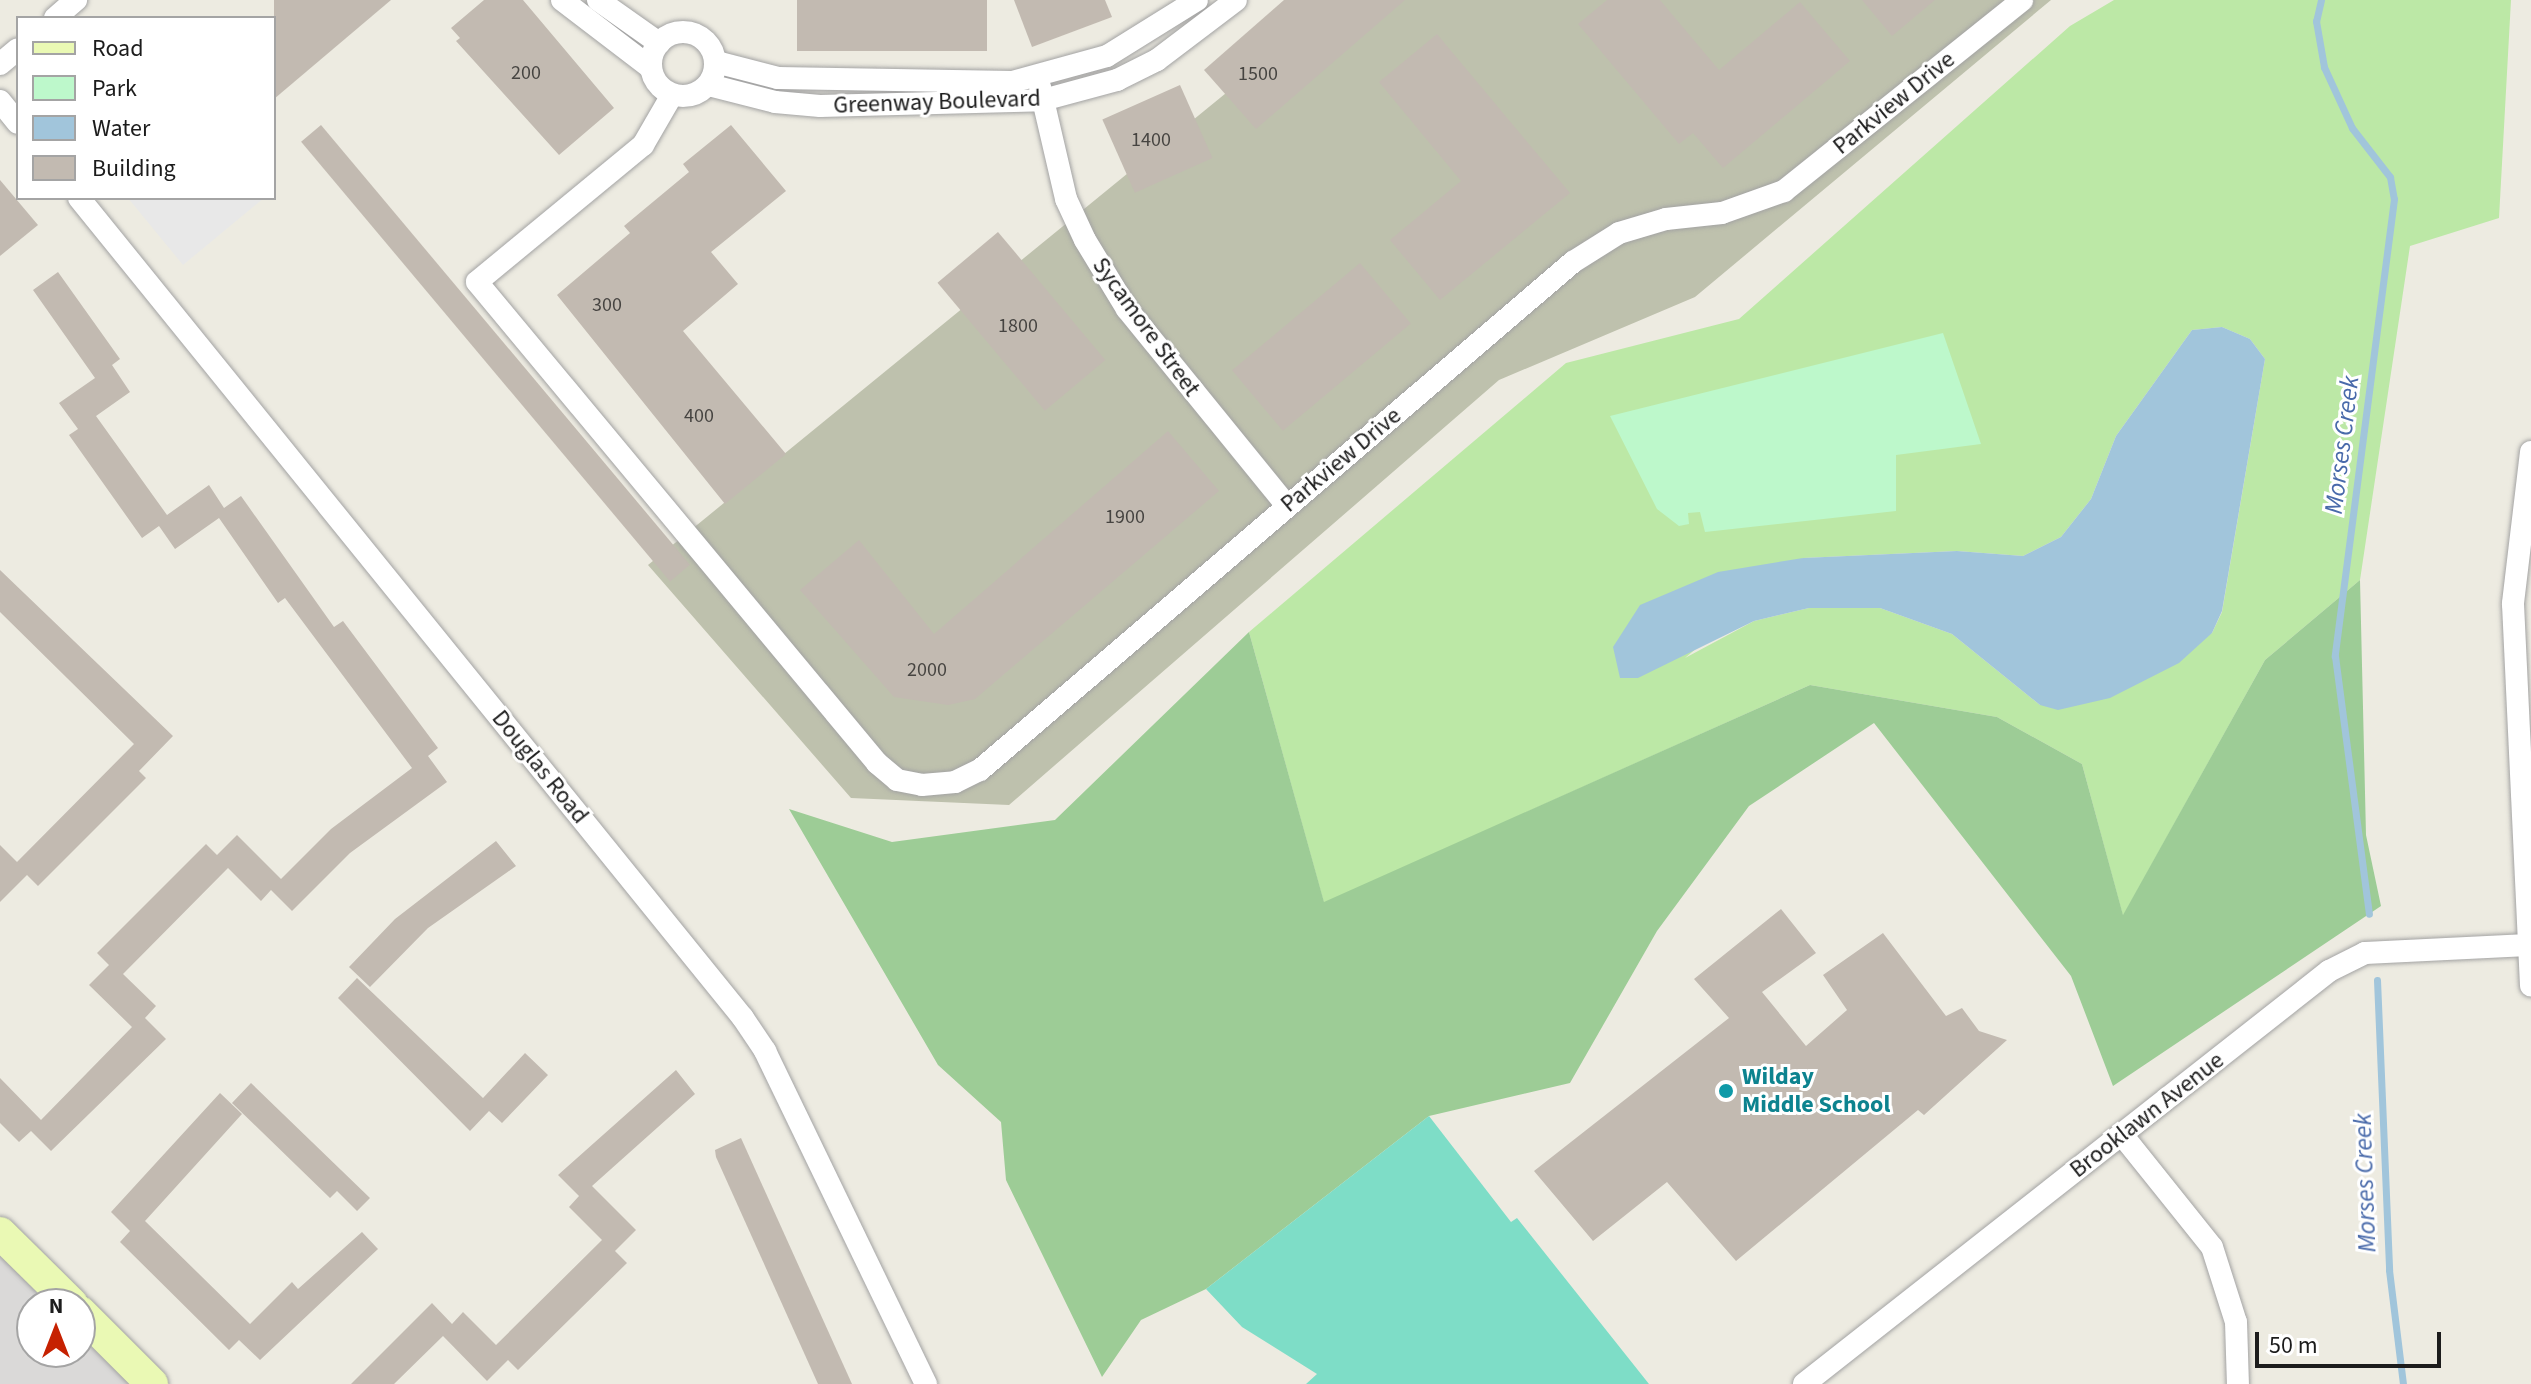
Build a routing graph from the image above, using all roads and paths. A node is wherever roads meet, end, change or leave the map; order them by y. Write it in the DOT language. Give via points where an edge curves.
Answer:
graph roads {
  1 [pos="76,0"];
  2 [pos="562,0"];
  3 [pos="598,0"];
  4 [pos="1197,0"];
  5 [pos="1236,0"];
  6 [pos="2022,0"];
  7 [pos="57,16"];
  8 [pos="659,43"];
  9 [pos="16,51"];
  10 [pos="716,62"];
  11 [pos="0,64"];
  12 [pos="651,68"];
  13 [pos="709,85"];
  14 [pos="1041,89"];
  15 [pos="672,95"];
  16 [pos="0,101"];
  17 [pos="16,121"];
  18 [pos="81,200"];
  19 [pos="2531,452"];
  20 [pos="1287,506"];
  21 [pos="2528,945"];
  22 [pos="2531,986"];
  23 [pos="2123,1136"];
  24 [pos="0,1233"];
  25 [pos="56,1288"];
  26 [pos="96,1328"];
  27 [pos="152,1384"];
  28 [pos="926,1384"];
  29 [pos="1804,1384"];
  30 [pos="2238,1384"];
  1 -- 7 [label="street"];
  2 -- 12 [label="street"];
  3 -- 8 [label="street"];
  4 -- 14 [label="street, Greenway Boulevard" via="1121,49"];
  5 -- 14 [label="street, Greenway Boulevard" via="1157,60 1117,80"];
  6 -- 20 [label="street, Parkview Drive" via="1784,191 1722,213 1619,233 1573,262"];
  8 -- 10 [label="street" via="674,33 692,33 708,44"];
  8 -- 12 [label="street"];
  9 -- 11 [label="street"];
  10 -- 13 [label="street"];
  10 -- 14 [label="street, Greenway Boulevard" via="778,78"];
  12 -- 15 [label="street"];
  13 -- 14 [label="street, Greenway Boulevard" via="775,102 820,106"];
  13 -- 15 [label="street" via="692,96"];
  14 -- 20 [label="street, Sycamore Street" via="1066,199 1103,272 1170,364"];
  15 -- 20 [label="street, Parkview Drive" via="643,145 477,282 717,574 897,780 955,782 980,770"];
  16 -- 17 [label="street"];
  18 -- 28 [label="street, Douglas Road" via="743,1018 765,1051"];
  19 -- 21 [label="street" via="2513,604"];
  21 -- 22 [label="street"];
  21 -- 23 [label="street, Brooklawn Avenue" via="2365,953 2329,971"];
  23 -- 29 [label="street, Brooklawn Avenue"];
  23 -- 30 [label="street" via="2212,1247 2236,1322"];
  24 -- 25 [label="main road"];
  26 -- 27 [label="main road"];
}
